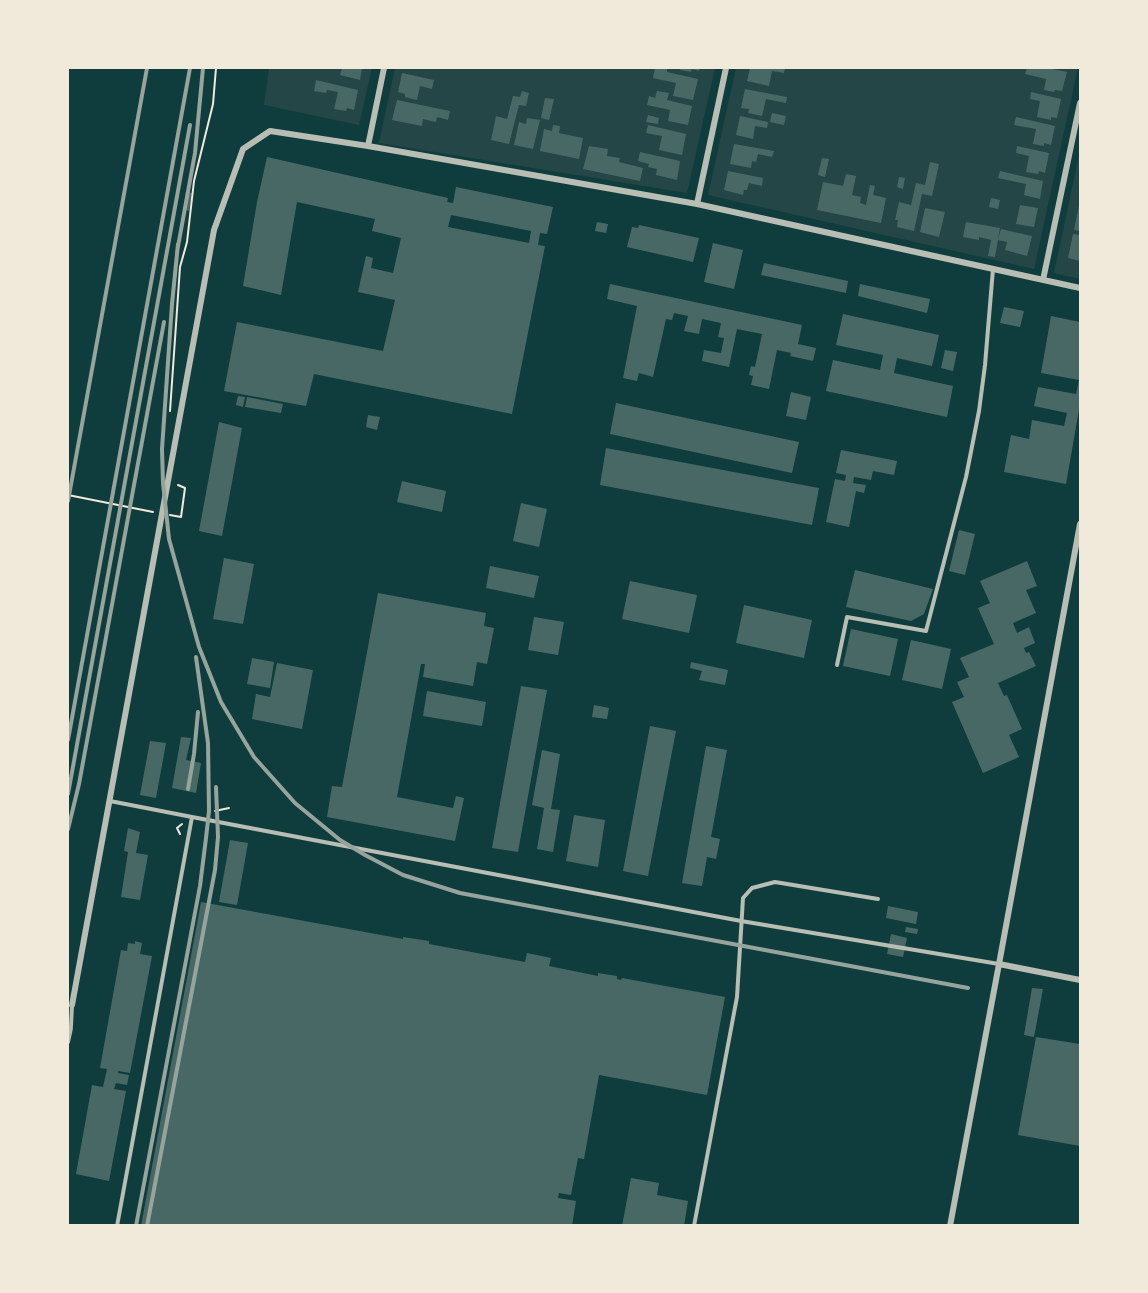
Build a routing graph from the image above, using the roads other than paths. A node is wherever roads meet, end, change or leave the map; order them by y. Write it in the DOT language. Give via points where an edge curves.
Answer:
graph roads {
  1 [pos="384,68"];
  2 [pos="726,68"];
  3 [pos="1080,103"];
  4 [pos="368,146"];
  5 [pos="697,204"];
  6 [pos="993,269"];
  7 [pos="1042,280"];
  8 [pos="1080,288"];
  9 [pos="1080,524"];
  10 [pos="837,665"];
  11 [pos="110,801"];
  12 [pos="192,817"];
  13 [pos="878,899"];
  14 [pos="741,921"];
  15 [pos="999,964"];
  16 [pos="1080,980"];
  17 [pos="72,1005"];
  18 [pos="71,1026"];
  19 [pos="68,1031"];
  20 [pos="68,1042"];
  21 [pos="117,1226"];
  22 [pos="694,1226"];
  23 [pos="950,1226"];
  1 -- 4 [label="street"];
  2 -- 5 [label="street"];
  3 -- 7 [label="street"];
  4 -- 5 [label="street"];
  4 -- 11 [label="street" via="270,131 243,149 214,230"];
  5 -- 6 [label="street"];
  6 -- 7 [label="street"];
  6 -- 10 [label="lane" via="979,411 926,631 847,616"];
  7 -- 8 [label="street"];
  9 -- 15 [label="street"];
  11 -- 12 [label="lane"];
  11 -- 17 [label="street"];
  12 -- 14 [label="lane"];
  12 -- 21 [label="lane"];
  13 -- 14 [label="lane" via="775,882 752,888 743,898"];
  14 -- 15 [label="lane"];
  14 -- 22 [label="lane" via="737,997"];
  15 -- 16 [label="street"];
  15 -- 23 [label="street"];
  17 -- 18 [label="lane"];
  18 -- 19 [label="lane"];
  18 -- 20 [label="lane"];
}
